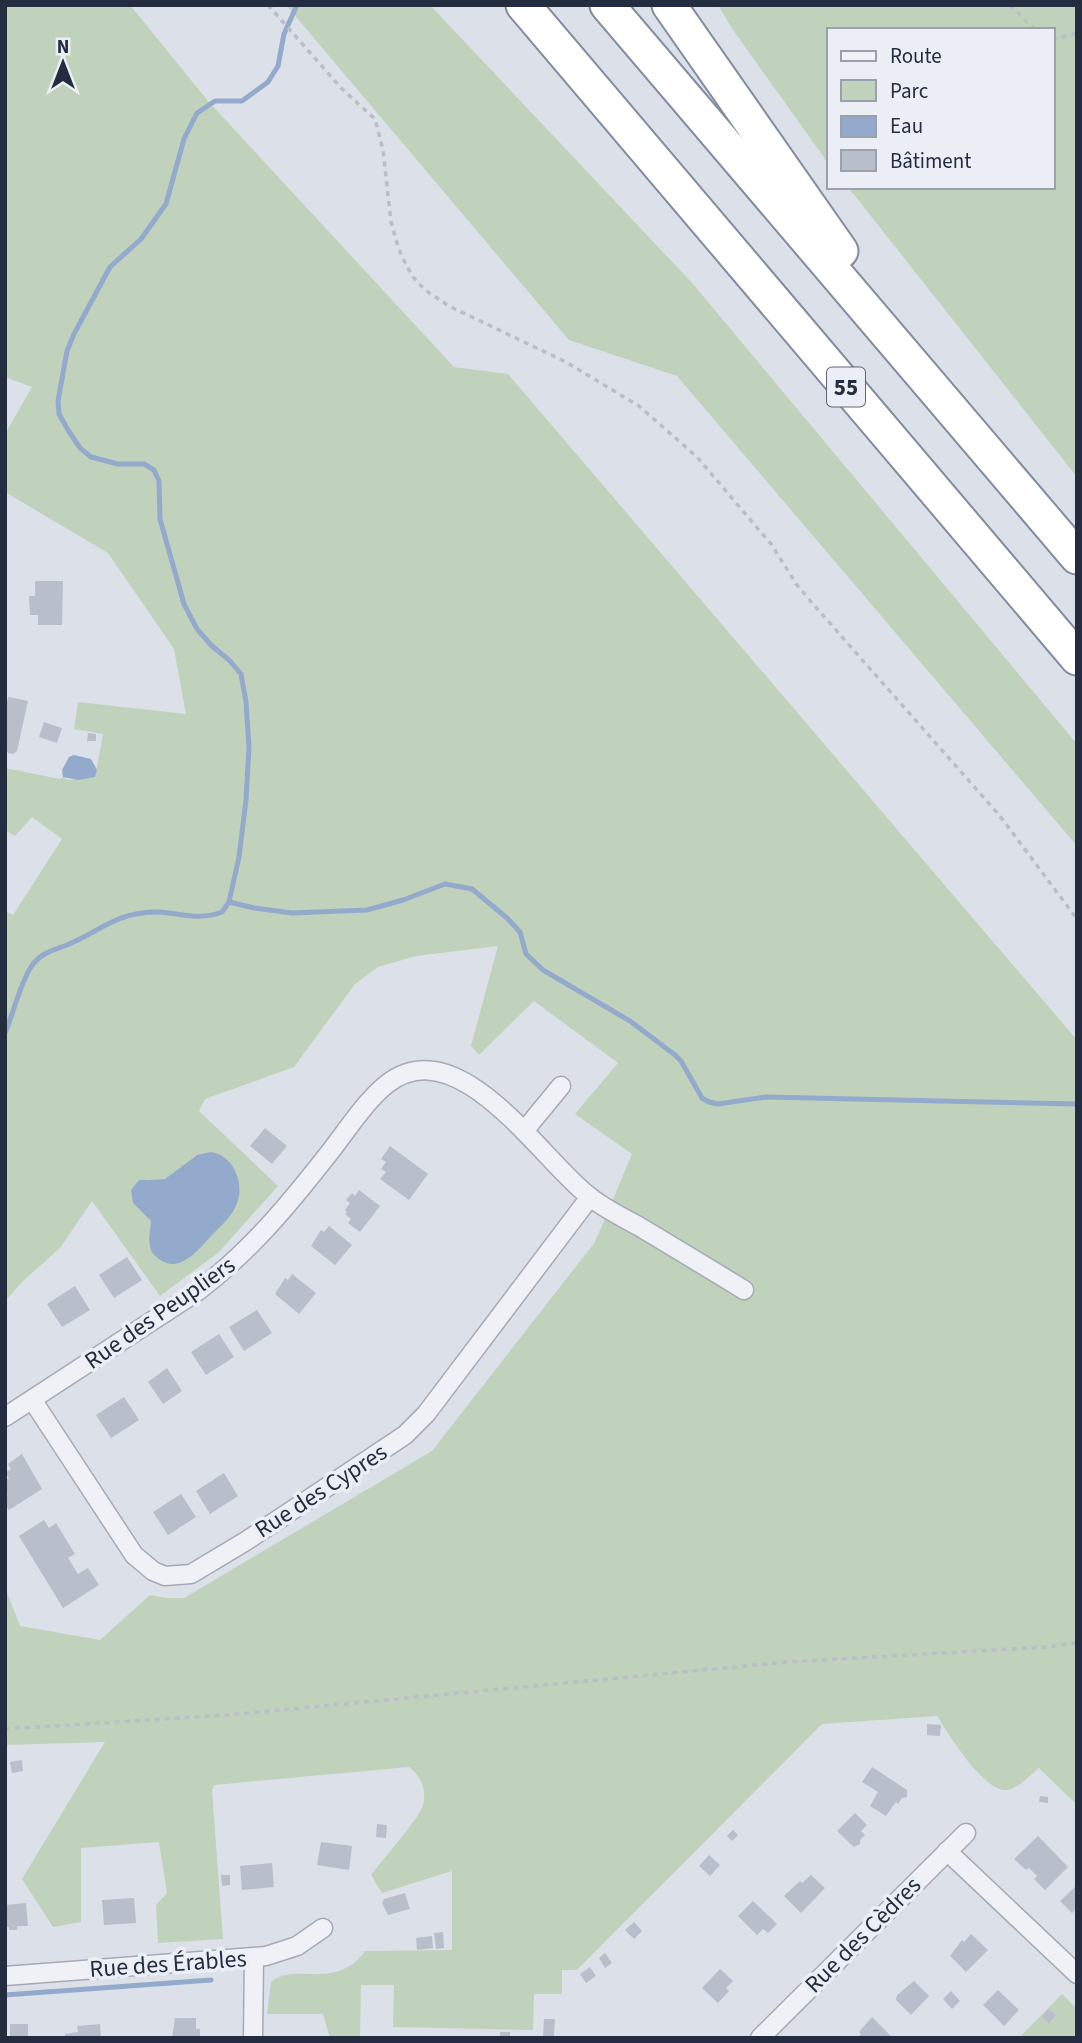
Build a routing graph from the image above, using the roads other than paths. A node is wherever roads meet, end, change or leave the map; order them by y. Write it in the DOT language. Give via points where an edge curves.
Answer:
graph roads {
  1 [pos="503,5"];
  2 [pos="523,5"];
  3 [pos="607,5"];
  4 [pos="669,5"];
  5 [pos="616,116"];
  6 [pos="942,397"];
  7 [pos="1077,557"];
  8 [pos="1077,658"];
  9 [pos="561,1086"];
  10 [pos="524,1131"];
  11 [pos="590,1197"];
  12 [pos="744,1290"];
  13 [pos="33,1401"];
  14 [pos="5,1418"];
  15 [pos="966,1833"];
  16 [pos="947,1851"];
  17 [pos="323,1928"];
  18 [pos="254,1958"];
  19 [pos="1077,1974"];
  20 [pos="5,1976"];
  21 [pos="253,2038"];
  22 [pos="761,2038"];
  1 -- 5 [label="highway"];
  2 -- 5 [label="highway"];
  3 -- 6 [label="highway"];
  4 -- 6 [label="highway"];
  5 -- 8 [label="highway, 55"];
  6 -- 7 [label="highway"];
  9 -- 10 [label="street"];
  10 -- 11 [label="street"];
  10 -- 13 [label="street, Rue des Peupliers" via="458,1078 430,1070 388,1083 272,1225 225,1271"];
  11 -- 12 [label="street"];
  11 -- 13 [label="street, Rue des Cypres" via="426,1414 405,1435 191,1574 165,1576 134,1555"];
  13 -- 14 [label="street, Rue des Peupliers"];
  15 -- 16 [label="street, Rue des Cèdres"];
  16 -- 19 [label="street"];
  16 -- 22 [label="street, Rue des Cèdres"];
  17 -- 18 [label="street, Rue des Érables" via="282,1953"];
  18 -- 20 [label="street, Rue des Érables"];
  18 -- 21 [label="street"];
}
